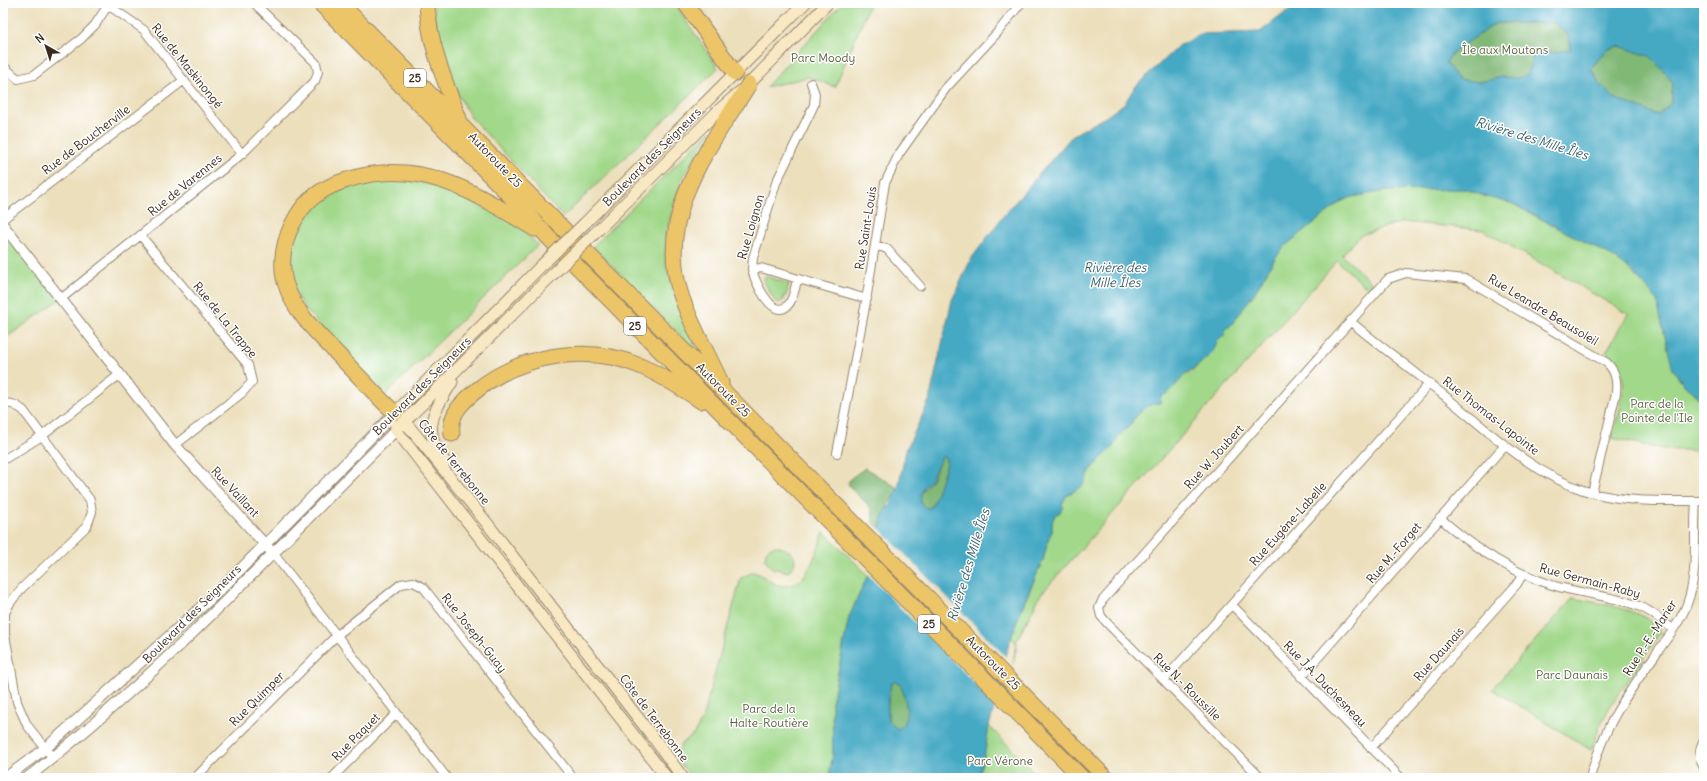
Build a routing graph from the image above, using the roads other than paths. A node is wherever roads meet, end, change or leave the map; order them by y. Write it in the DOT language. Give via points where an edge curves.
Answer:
graph roads {
  1 [pos="254,3"];
  2 [pos="320,3"];
  3 [pos="340,3"];
  4 [pos="427,3"];
  5 [pos="685,3"];
  6 [pos="805,3"];
  7 [pos="828,3"];
  8 [pos="1021,3"];
  9 [pos="106,4"];
  10 [pos="3,66"];
  11 [pos="735,73"];
  12 [pos="184,80"];
  13 [pos="811,83"];
  14 [pos="749,84"];
  15 [pos="462,126"];
  16 [pos="242,154"];
  17 [pos="3,219"];
  18 [pos="3,225"];
  19 [pos="141,236"];
  20 [pos="548,237"];
  21 [pos="876,245"];
  22 [pos="752,269"];
  23 [pos="797,280"];
  24 [pos="920,286"];
  25 [pos="62,298"];
  26 [pos="866,300"];
  27 [pos="1350,321"];
  28 [pos="465,362"];
  29 [pos="119,375"];
  30 [pos="1430,383"];
  31 [pos="724,392"];
  32 [pos="3,405"];
  33 [pos="723,414"];
  34 [pos="398,422"];
  35 [pos="452,434"];
  36 [pos="42,436"];
  37 [pos="175,445"];
  38 [pos="1505,445"];
  39 [pos="838,453"];
  40 [pos="3,460"];
  41 [pos="1592,493"];
  42 [pos="1700,501"];
  43 [pos="1440,518"];
  44 [pos="486,522"];
  45 [pos="265,544"];
  46 [pos="273,553"];
  47 [pos="1523,574"];
  48 [pos="220,590"];
  49 [pos="228,598"];
  50 [pos="1232,605"];
  51 [pos="1099,611"];
  52 [pos="1673,629"];
  53 [pos="336,636"];
  54 [pos="128,674"];
  55 [pos="1301,677"];
  56 [pos="1164,680"];
  57 [pos="139,684"];
  58 [pos="396,714"];
  59 [pos="1704,740"];
  60 [pos="46,748"];
  61 [pos="1371,748"];
  62 [pos="53,758"];
  63 [pos="1704,768"];
  64 [pos="8,777"];
  65 [pos="27,778"];
  66 [pos="195,778"];
  67 [pos="332,778"];
  68 [pos="447,778"];
  69 [pos="573,778"];
  70 [pos="667,778"];
  71 [pos="682,778"];
  72 [pos="1082,778"];
  73 [pos="1106,778"];
  74 [pos="1261,778"];
  75 [pos="1401,778"];
  76 [pos="1590,778"];
  1 -- 16 [label="street, Rue de Varennes" via="316,63 318,72 315,81"];
  2 -- 20 [label="highway, Autoroute 25 / 25"];
  3 -- 15 [label="highway, Autoroute 25 / 25"];
  4 -- 15 [label="highway" via="436,57"];
  5 -- 11 [label="highway"];
  6 -- 11 [label="main road, Boulevard des Seigneurs"];
  7 -- 14 [label="main road, Boulevard des Seigneurs"];
  8 -- 21 [label="street, Rue Saint-Louis" via="946,88 896,159 883,191"];
  9 -- 10 [label="street" via="95,25 81,39 34,75 18,79"];
  9 -- 12 [label="street, Rue de Maskinongé" via="144,30"];
  11 -- 34 [label="main road, Boulevard des Seigneurs, bridge" via="542,265"];
  12 -- 16 [label="street, Rue de Maskinongé"];
  12 -- 17 [label="street, Rue de Boucherville"];
  13 -- 22 [label="street, Rue Loignon" via="815,94 814,105 776,183 752,258"];
  14 -- 28 [label="main road, Boulevard des Seigneurs, bridge" via="719,110"];
  14 -- 31 [label="highway" via="690,181 678,216 675,244 676,272 683,300"];
  15 -- 31 [label="highway, Autoroute 25 / 25"];
  16 -- 19 [label="street, Rue de Varennes"];
  18 -- 25 [label="street, Rue Vaillant"];
  19 -- 25 [label="street, Rue de Varennes"];
  19 -- 37 [label="street, Rue de La Trappe" via="248,365 252,382"];
  20 -- 33 [label="highway, Autoroute 25 / 25"];
  20 -- 34 [label="highway" via="465,188 412,173 387,172 349,179 328,188 303,207 291,227 284,252 284,278 289,294 298,310"];
  21 -- 24 [label="street" via="887,249"];
  21 -- 26 [label="street, Rue Saint-Louis"];
  22 -- 23 [label="street, Rue Loignon" via="761,268"];
  22 -- 23 [label="street" via="769,303 776,308 783,309 789,304"];
  23 -- 26 [label="street, Rue Loignon"];
  25 -- 29 [label="street, Rue Vaillant"];
  26 -- 39 [label="street, Rue Saint-Louis"];
  27 -- 30 [label="street, Rue Thomas-Lapointe"];
  27 -- 41 [label="street, Rue Leandre Beausoleil" via="1382,285 1394,276 1412,273 1460,278 1472,282 1603,359 1612,369 1617,386"];
  27 -- 51 [label="street, Rue W. Joubert" via="1102,601"];
  28 -- 34 [label="main road, Boulevard des Seigneurs"];
  28 -- 44 [label="main road" via="437,406 432,422 432,438 440,456"];
  29 -- 36 [label="street"];
  29 -- 37 [label="street, Rue Vaillant"];
  30 -- 38 [label="street, Rue Thomas-Lapointe"];
  30 -- 50 [label="street, Rue Eugène-Labelle"];
  31 -- 73 [label="highway, Autoroute 25 / 25"];
  32 -- 36 [label="street" via="15,405 23,410"];
  33 -- 35 [label="highway" via="639,365 594,355 561,355 517,366 480,387 454,414"];
  33 -- 72 [label="highway, Autoroute 25 / 25"];
  34 -- 44 [label="main road, Côte de Terrebonne"];
  34 -- 45 [label="street, Boulevard des Seigneurs"];
  34 -- 46 [label="street, Boulevard des Seigneurs"];
  34 -- 70 [label="main road, Côte de Terrebonne"];
  36 -- 40 [label="street"];
  36 -- 60 [label="street" via="90,500 92,512 87,526 22,588 5,613 5,635 17,702 27,725"];
  37 -- 45 [label="street, Rue Vaillant"];
  38 -- 41 [label="street, Rue Thomas-Lapointe" via="1554,477"];
  38 -- 43 [label="street, Rue M.-Forget"];
  41 -- 42 [label="street, Rue Thomas-Lapointe" via="1628,499"];
  42 -- 52 [label="street, Rue P.-E.-Marier" via="1691,588 1684,609"];
  43 -- 47 [label="street, Rue Germain-Raby" via="1478,548"];
  43 -- 55 [label="street, Rue M.-Forget"];
  44 -- 71 [label="main road, Côte de Terrebonne"];
  45 -- 46 [label="street, Rue Vaillant"];
  45 -- 48 [label="street, Boulevard des Seigneurs"];
  46 -- 49 [label="street, Boulevard des Seigneurs"];
  46 -- 53 [label="street, Rue Vaillant"];
  47 -- 52 [label="street, Rue Germain-Raby" via="1560,587 1636,606 1650,612"];
  47 -- 61 [label="street, Rue Daunais" via="1517,584"];
  48 -- 49 [label="street"];
  48 -- 54 [label="street, Boulevard des Seigneurs"];
  49 -- 57 [label="street, Boulevard des Seigneurs"];
  50 -- 55 [label="street, Rue J.A. Duchesneau"];
  50 -- 56 [label="street, Rue Eugène-Labelle"];
  51 -- 56 [label="street, Rue N.- Roussille"];
  52 -- 76 [label="street, Rue P.-E.-Marier" via="1615,712 1602,740"];
  53 -- 58 [label="street, Rue Vaillant"];
  53 -- 66 [label="street, Rue Quimper"];
  53 -- 69 [label="street, Rue Joseph-Guay" via="401,584 413,582 423,587"];
  54 -- 57 [label="street"];
  54 -- 60 [label="street, Boulevard des Seigneurs"];
  55 -- 61 [label="street, Rue J.A. Duchesneau"];
  56 -- 74 [label="street, Rue N.- Roussille"];
  57 -- 62 [label="street, Boulevard des Seigneurs"];
  58 -- 67 [label="street, Rue Paquet"];
  58 -- 68 [label="street, Rue Vaillant"];
  59 -- 63 [label="street" via="1699,759"];
  60 -- 62 [label="street"];
  60 -- 64 [label="street, Boulevard des Seigneurs"];
  61 -- 75 [label="street, Rue J.A. Duchesneau"];
  62 -- 65 [label="street, Boulevard des Seigneurs"];
}
